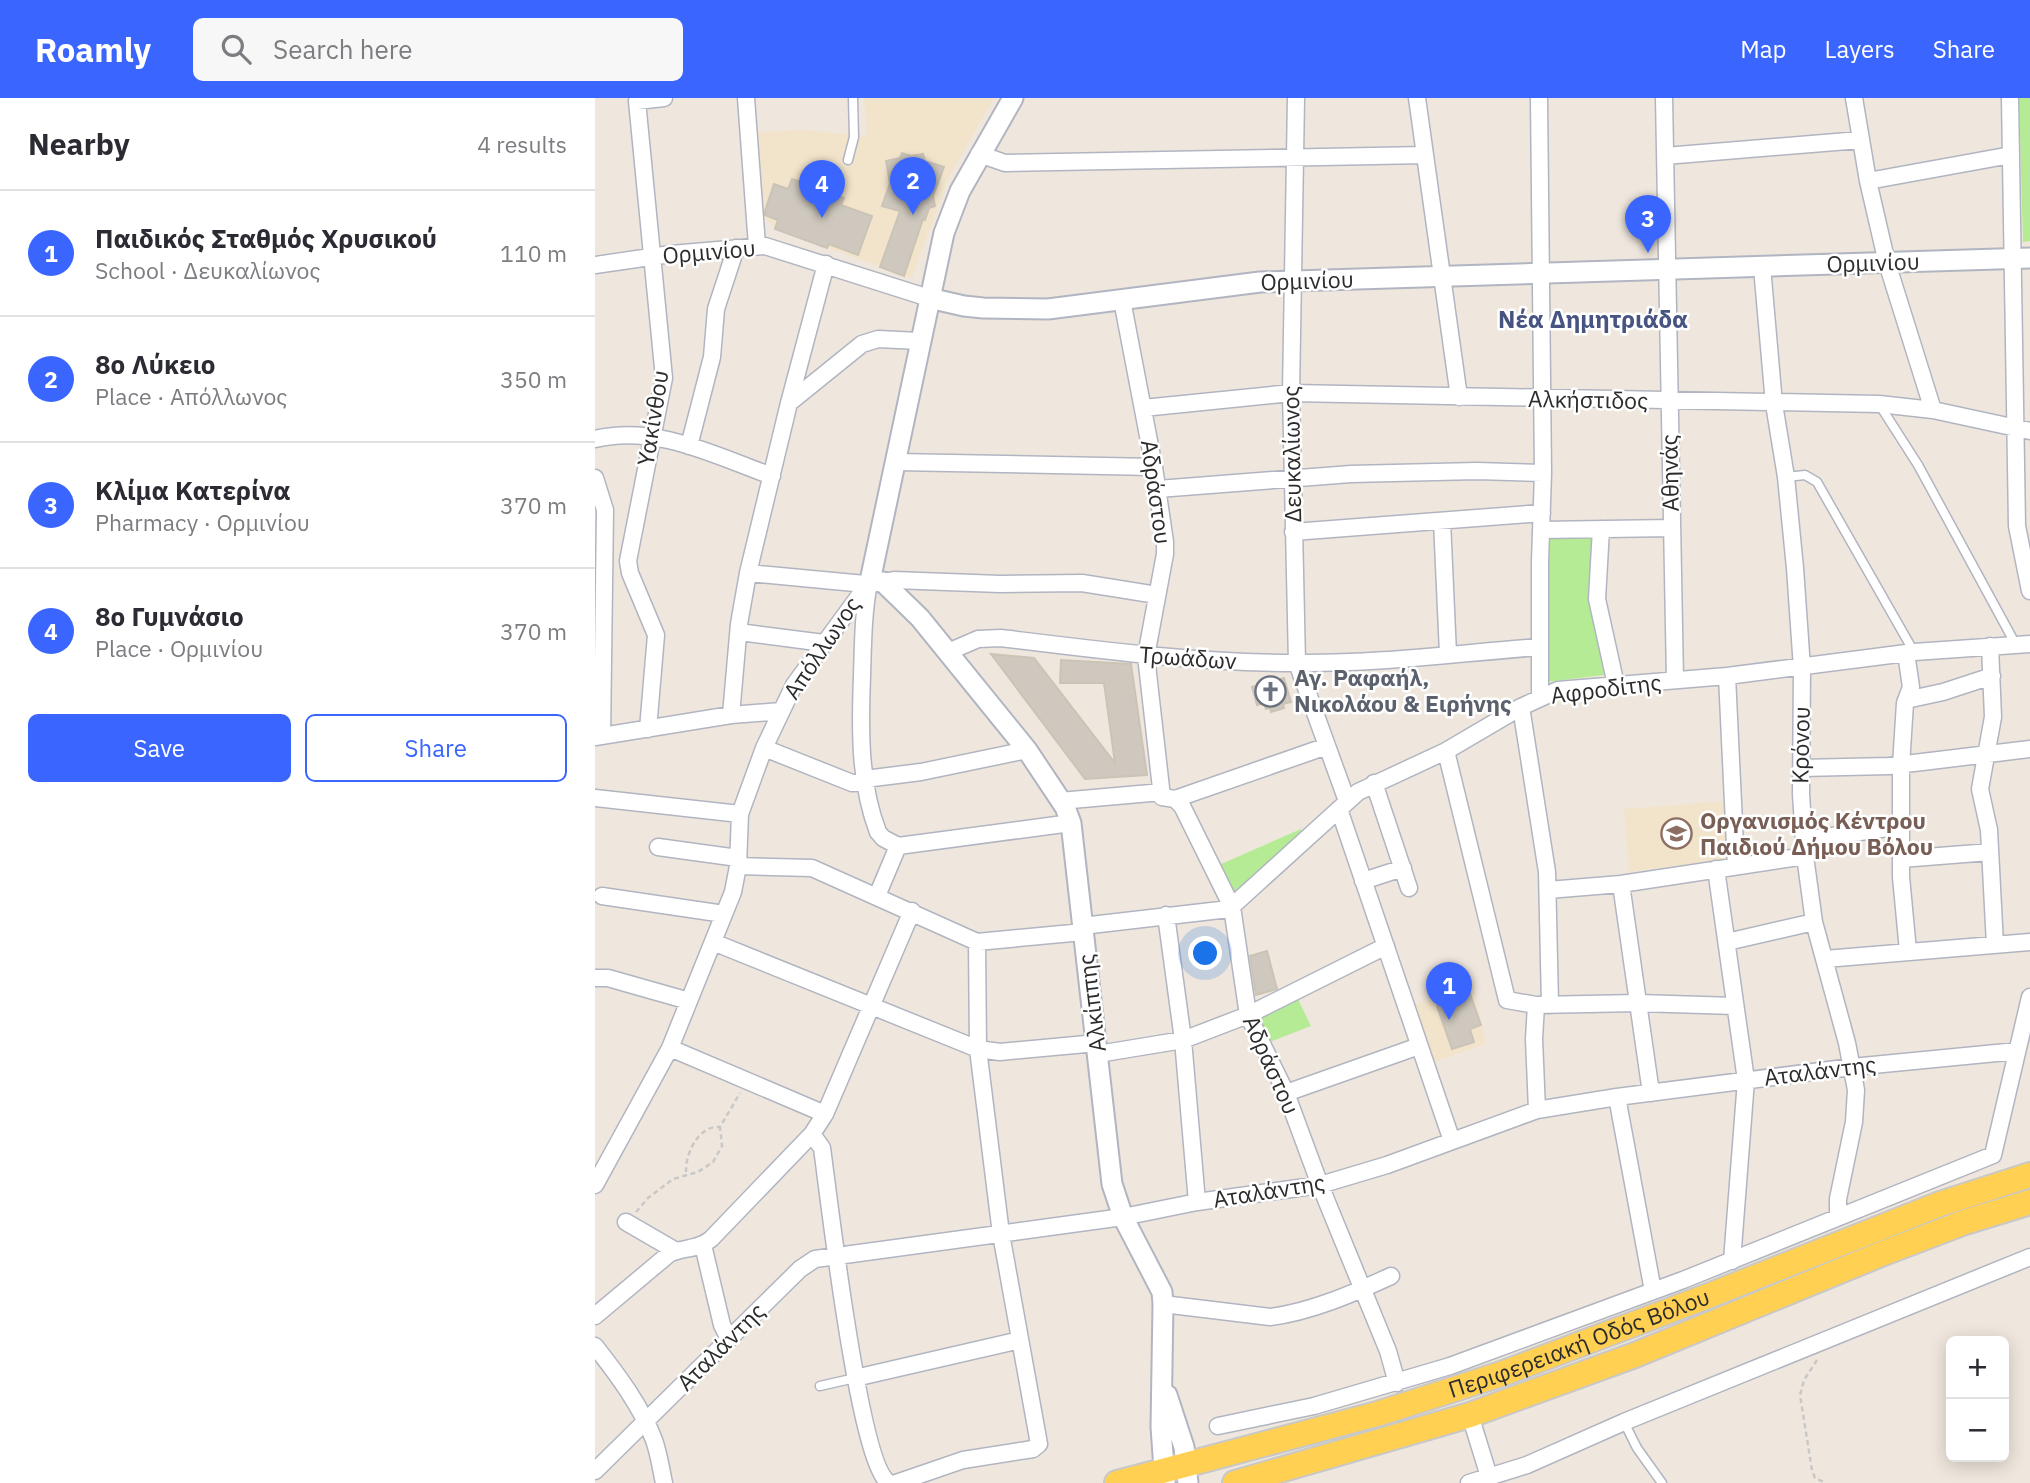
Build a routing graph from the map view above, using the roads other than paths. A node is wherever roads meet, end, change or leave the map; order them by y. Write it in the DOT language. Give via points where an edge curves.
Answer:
graph roads {
  1 [pos="664,98"];
  2 [pos="746,98"];
  3 [pos="853,98"];
  4 [pos="1013,98"];
  5 [pos="1296,98"];
  6 [pos="1417,98"];
  7 [pos="1539,98"];
  8 [pos="1664,98"];
  9 [pos="1854,98"];
  10 [pos="2010,98"];
  11 [pos="1860,140"];
  12 [pos="979,154"];
  13 [pos="1425,155"];
  14 [pos="2011,155"];
  15 [pos="1665,156"];
  16 [pos="1296,157"];
  17 [pos="848,160"];
  18 [pos="1868,181"];
  19 [pos="757,246"];
  20 [pos="736,248"];
  21 [pos="652,257"];
  22 [pos="2021,258"];
  23 [pos="1887,263"];
  24 [pos="826,264"];
  25 [pos="595,265"];
  26 [pos="1762,267"];
  27 [pos="1666,269"];
  28 [pos="1540,273"];
  29 [pos="1442,276"];
  30 [pos="1293,281"];
  31 [pos="929,298"];
  32 [pos="1122,300"];
  33 [pos="2022,334"];
  34 [pos="919,341"];
  35 [pos="1291,393"];
  36 [pos="1459,397"];
  37 [pos="1543,399"];
  38 [pos="1668,402"];
  39 [pos="789,403"];
  40 [pos="1775,404"];
  41 [pos="1879,404"];
  42 [pos="1143,408"];
  43 [pos="1933,410"];
  44 [pos="2023,429"];
  45 [pos="652,436"];
  46 [pos="595,439"];
  47 [pos="689,446"];
  48 [pos="895,462"];
  49 [pos="1154,467"];
  50 [pos="1543,472"];
  51 [pos="772,476"];
  52 [pos="1786,477"];
  53 [pos="595,478"];
  54 [pos="1292,478"];
  55 [pos="1158,489"];
  56 [pos="1542,513"];
  57 [pos="1442,521"];
  58 [pos="1671,528"];
  59 [pos="1601,529"];
  60 [pos="1541,530"];
  61 [pos="1293,532"];
  62 [pos="748,573"];
  63 [pos="873,582"];
  64 [pos="600,584"];
  65 [pos="2030,591"];
  66 [pos="1157,595"];
  67 [pos="739,632"];
  68 [pos="824,643"];
  69 [pos="2023,644"];
  70 [pos="1990,646"];
  71 [pos="1540,647"];
  72 [pos="948,652"];
  73 [pos="1910,652"];
  74 [pos="1448,654"];
  75 [pos="1146,656"];
  76 [pos="1297,663"];
  77 [pos="1802,668"];
  78 [pos="1727,676"];
  79 [pos="1993,676"];
  80 [pos="1675,680"];
  81 [pos="1616,685"];
  82 [pos="1540,697"];
  83 [pos="1906,700"];
  84 [pos="1521,707"];
  85 [pos="781,711"];
  86 [pos="731,715"];
  87 [pos="647,729"];
  88 [pos="599,736"];
  89 [pos="1327,746"];
  90 [pos="764,748"];
  91 [pos="2030,749"];
  92 [pos="1027,750"];
  93 [pos="1446,751"];
  94 [pos="1987,755"];
  95 [pos="1901,765"];
  96 [pos="1801,768"];
  97 [pos="865,780"];
  98 [pos="1374,783"];
  99 [pos="1168,796"];
  100 [pos="595,798"];
  101 [pos="1061,801"];
  102 [pos="1343,805"];
  103 [pos="740,814"];
  104 [pos="1072,822"];
  105 [pos="1902,826"];
  106 [pos="898,846"];
  107 [pos="658,847"];
  108 [pos="1804,848"];
  109 [pos="1990,852"];
  110 [pos="1901,859"];
  111 [pos="738,862"];
  112 [pos="1736,866"];
  113 [pos="1403,868"];
  114 [pos="1716,869"];
  115 [pos="1363,881"];
  116 [pos="1621,884"];
  117 [pos="1409,888"];
  118 [pos="1548,890"];
  119 [pos="603,896"];
  120 [pos="877,896"];
  121 [pos="1232,907"];
  122 [pos="912,911"];
  123 [pos="724,914"];
  124 [pos="1166,915"];
  125 [pos="1814,922"];
  126 [pos="1083,929"];
  127 [pos="713,942"];
  128 [pos="977,942"];
  129 [pos="1727,942"];
  130 [pos="2030,942"];
  131 [pos="1995,945"];
  132 [pos="1386,946"];
  133 [pos="1908,951"];
  134 [pos="1825,959"];
  135 [pos="595,978"];
  136 [pos="2030,997"];
  137 [pos="689,1001"];
  138 [pos="1638,1003"];
  139 [pos="1543,1005"];
  140 [pos="871,1006"];
  141 [pos="1735,1006"];
  142 [pos="1248,1015"];
  143 [pos="1183,1040"];
  144 [pos="1419,1046"];
  145 [pos="670,1048"];
  146 [pos="1098,1048"];
  147 [pos="978,1049"];
  148 [pos="2017,1051"];
  149 [pos="1852,1067"];
  150 [pos="1747,1080"];
  151 [pos="1286,1093"];
  152 [pos="1651,1093"];
  153 [pos="1617,1097"];
  154 [pos="1537,1110"];
  155 [pos="825,1114"];
  156 [pos="812,1134"];
  157 [pos="1452,1141"];
  158 [pos="2030,1175"];
  159 [pos="595,1185"];
  160 [pos="1320,1185"];
  161 [pos="1197,1202"];
  162 [pos="2030,1202"];
  163 [pos="1123,1217"];
  164 [pos="1838,1217"];
  165 [pos="626,1222"];
  166 [pos="1001,1234"];
  167 [pos="703,1245"];
  168 [pos="676,1251"];
  169 [pos="837,1255"];
  170 [pos="2030,1257"];
  171 [pos="1732,1261"];
  172 [pos="1391,1276"];
  173 [pos="1363,1289"];
  174 [pos="1653,1291"];
  175 [pos="1164,1304"];
  176 [pos="595,1316"];
  177 [pos="729,1339"];
  178 [pos="1020,1340"];
  179 [pos="595,1346"];
  180 [pos="855,1378"];
  181 [pos="1397,1383"];
  182 [pos="820,1386"];
  183 [pos="1470,1415"];
  184 [pos="645,1422"];
  185 [pos="1625,1422"];
  186 [pos="1218,1426"];
  187 [pos="595,1471"];
  188 [pos="1176,1475"];
  189 [pos="1495,1481"];
  190 [pos="664,1483"];
  191 [pos="890,1483"];
  192 [pos="1117,1483"];
  193 [pos="1235,1483"];
  194 [pos="1469,1483"];
  195 [pos="1662,1483"];
  1 -- 21 [label="street, Υακίνθου" via="637,101"];
  2 -- 19 [label="street"];
  3 -- 17 [label="lane" via="854,137"];
  4 -- 12 [label="street, Απόλλωνος"];
  5 -- 16 [label="street, Δευκαλίωνος"];
  6 -- 13 [label="street"];
  7 -- 28 [label="street"];
  8 -- 15 [label="street, Αθηνάς"];
  9 -- 11 [label="street"];
  10 -- 14 [label="street"];
  11 -- 15 [label="street"];
  11 -- 18 [label="street"];
  12 -- 16 [label="street" via="1005,163"];
  12 -- 31 [label="street, Απόλλωνος" via="948,223"];
  13 -- 16 [label="street"];
  13 -- 29 [label="street"];
  14 -- 18 [label="street"];
  14 -- 22 [label="street"];
  15 -- 27 [label="street, Αθηνάς"];
  16 -- 30 [label="street, Δευκαλίωνος"];
  18 -- 23 [label="street"];
  19 -- 20 [label="street, Ορμινίου"];
  19 -- 24 [label="street, Ορμινίου"];
  20 -- 21 [label="street, Ορμινίου"];
  20 -- 47 [label="street" via="716,309 712,357"];
  21 -- 25 [label="street, Ορμινίου"];
  21 -- 45 [label="street, Υακίνθου" via="664,378"];
  22 -- 23 [label="street, Ορμινίου"];
  22 -- 33 [label="street"];
  23 -- 26 [label="street, Ορμινίου"];
  23 -- 43 [label="street"];
  24 -- 31 [label="street, Ορμινίου"];
  24 -- 39 [label="street"];
  26 -- 27 [label="street, Ορμινίου"];
  26 -- 40 [label="street, Κρόνου"];
  27 -- 28 [label="street, Ορμινίου"];
  27 -- 38 [label="street, Αθηνάς"];
  28 -- 29 [label="street, Ορμινίου"];
  28 -- 37 [label="street"];
  29 -- 30 [label="street, Ορμινίου"];
  29 -- 36 [label="street"];
  30 -- 32 [label="street, Ορμινίου"];
  30 -- 35 [label="street, Δευκαλίωνος"];
  31 -- 32 [label="street, Ορμινίου" via="1001,309"];
  31 -- 34 [label="street, Απόλλωνος"];
  32 -- 42 [label="street, Αδράστου"];
  33 -- 44 [label="street"];
  34 -- 39 [label="street" via="878,339 862,344"];
  34 -- 48 [label="street, Απόλλωνος"];
  35 -- 36 [label="street, Αλκήστιδος"];
  35 -- 42 [label="street, Αλκήστιδος"];
  35 -- 54 [label="street, Δευκαλίωνος"];
  36 -- 37 [label="street, Αλκήστιδος"];
  37 -- 38 [label="street, Αλκήστιδος"];
  37 -- 50 [label="street"];
  38 -- 40 [label="street, Αλκήστιδος"];
  38 -- 58 [label="street, Αθηνάς"];
  39 -- 51 [label="street"];
  40 -- 41 [label="street, Αλκήστιδος"];
  40 -- 52 [label="street, Κρόνου"];
  41 -- 43 [label="street, Αλκήστιδος"];
  41 -- 69 [label="lane"];
  42 -- 49 [label="street, Αδράστου"];
  43 -- 44 [label="street, Αλκήστιδος"];
  44 -- 65 [label="street" via="2017,526"];
  45 -- 46 [label="street"];
  45 -- 47 [label="street"];
  45 -- 87 [label="street, Υακίνθου" via="628,561 656,635"];
  47 -- 51 [label="street"];
  48 -- 49 [label="street"];
  48 -- 63 [label="street, Απόλλωνος"];
  49 -- 55 [label="street, Αδράστου"];
  50 -- 54 [label="street" via="1411,471"];
  50 -- 56 [label="street"];
  51 -- 62 [label="street"];
  52 -- 73 [label="lane" via="1805,475 1817,482"];
  52 -- 77 [label="street, Κρόνου"];
  53 -- 64 [label="street" via="605,510"];
  54 -- 55 [label="street"];
  54 -- 61 [label="street, Δευκαλίωνος"];
  55 -- 66 [label="street, Αδράστου" via="1165,542"];
  56 -- 57 [label="street"];
  56 -- 60 [label="street"];
  57 -- 61 [label="street"];
  57 -- 74 [label="street"];
  58 -- 59 [label="street"];
  58 -- 80 [label="street, Αθηνάς"];
  59 -- 60 [label="street"];
  59 -- 81 [label="street" via="1597,599"];
  60 -- 71 [label="street"];
  61 -- 76 [label="street, Δευκαλίωνος"];
  62 -- 63 [label="street"];
  62 -- 67 [label="street"];
  63 -- 66 [label="street" via="1082,583"];
  63 -- 68 [label="street, Απόλλωνος"];
  63 -- 72 [label="street" via="908,604"];
  63 -- 97 [label="street" via="863,617 860,728"];
  64 -- 88 [label="street"];
  66 -- 75 [label="street, Αδράστου"];
  67 -- 68 [label="street"];
  67 -- 86 [label="street"];
  68 -- 85 [label="street, Απόλλωνος"];
  69 -- 70 [label="street, Αφροδίτης"];
  70 -- 73 [label="street, Αφροδίτης"];
  70 -- 79 [label="street"];
  71 -- 74 [label="street, Τρωάδων"];
  71 -- 82 [label="street"];
  72 -- 75 [label="street, Τρωάδων" via="978,639 1001,638"];
  72 -- 92 [label="street, Αλκίππης"];
  73 -- 77 [label="street, Αφροδίτης"];
  73 -- 83 [label="street" via="1911,687"];
  74 -- 76 [label="street, Τρωάδων"];
  75 -- 76 [label="street, Τρωάδων"];
  75 -- 99 [label="street, Αδράστου"];
  76 -- 89 [label="street, Δευκαλίωνος"];
  77 -- 78 [label="street, Αφροδίτης"];
  77 -- 96 [label="street, Κρόνου"];
  78 -- 80 [label="street, Αφροδίτης"];
  78 -- 112 [label="street"];
  79 -- 83 [label="street"];
  79 -- 94 [label="street"];
  80 -- 81 [label="street, Αφροδίτης"];
  81 -- 82 [label="street, Αφροδίτης" via="1570,688"];
  82 -- 84 [label="street, Αφροδίτης"];
  83 -- 95 [label="street"];
  84 -- 93 [label="street, Αφροδίτης"];
  84 -- 118 [label="street"];
  85 -- 86 [label="street"];
  85 -- 90 [label="street, Απόλλωνος"];
  86 -- 87 [label="street"];
  87 -- 88 [label="street"];
  89 -- 99 [label="street"];
  89 -- 102 [label="street, Δευκαλίωνος"];
  90 -- 97 [label="street" via="852,783"];
  90 -- 103 [label="street, Απόλλωνος"];
  91 -- 94 [label="street"];
  92 -- 97 [label="street"];
  92 -- 101 [label="street, Αλκίππης"];
  93 -- 98 [label="street, Αφροδίτης"];
  93 -- 139 [label="street" via="1504,997"];
  94 -- 95 [label="street"];
  94 -- 109 [label="street" via="1980,789"];
  95 -- 96 [label="street"];
  95 -- 105 [label="street"];
  96 -- 108 [label="street, Κρόνου"];
  97 -- 106 [label="street" via="878,832"];
  98 -- 102 [label="street, Αφροδίτης"];
  98 -- 113 [label="street"];
  99 -- 101 [label="street"];
  99 -- 121 [label="street, Αδράστου" via="1182,806"];
  100 -- 103 [label="street"];
  101 -- 104 [label="street, Αλκίππης"];
  102 -- 115 [label="street, Δευκαλίωνος"];
  102 -- 121 [label="street, Αφροδίτης"];
  103 -- 111 [label="street, Απόλλωνος"];
  104 -- 106 [label="street"];
  104 -- 126 [label="street, Αλκίππης"];
  105 -- 108 [label="street"];
  105 -- 110 [label="street"];
  106 -- 120 [label="street"];
  107 -- 111 [label="street"];
  108 -- 112 [label="street"];
  108 -- 125 [label="street, Κρόνου"];
  109 -- 110 [label="street"];
  109 -- 131 [label="street"];
  110 -- 133 [label="street"];
  111 -- 120 [label="street" via="812,868"];
  111 -- 123 [label="street, Απόλλωνος"];
  112 -- 114 [label="street"];
  113 -- 115 [label="street"];
  113 -- 117 [label="street"];
  114 -- 116 [label="street"];
  114 -- 129 [label="street"];
  115 -- 132 [label="street, Δευκαλίωνος"];
  116 -- 118 [label="street"];
  116 -- 138 [label="street"];
  118 -- 139 [label="street"];
  119 -- 123 [label="street"];
  120 -- 122 [label="street"];
  121 -- 124 [label="street"];
  121 -- 142 [label="street, Αδράστου"];
  122 -- 128 [label="street"];
  122 -- 140 [label="street"];
  123 -- 127 [label="street, Απόλλωνος"];
  124 -- 126 [label="street"];
  124 -- 143 [label="street"];
  125 -- 129 [label="street"];
  125 -- 134 [label="street, Κρόνου"];
  126 -- 128 [label="street"];
  126 -- 146 [label="street, Αλκίππης"];
  127 -- 137 [label="street, Απόλλωνος"];
  127 -- 140 [label="street"];
  128 -- 147 [label="street"];
  129 -- 141 [label="street"];
  130 -- 131 [label="street"];
  131 -- 133 [label="street"];
  132 -- 142 [label="street"];
  132 -- 144 [label="street, Δευκαλίωνος"];
  133 -- 134 [label="street"];
  134 -- 149 [label="street, Κρόνου"];
  135 -- 137 [label="street"];
  136 -- 148 [label="street"];
  137 -- 145 [label="street, Απόλλωνος"];
  138 -- 139 [label="street"];
  138 -- 141 [label="street"];
  138 -- 152 [label="street"];
  139 -- 154 [label="street" via="1534,1040"];
  140 -- 147 [label="street"];
  140 -- 155 [label="street"];
  141 -- 150 [label="street"];
  142 -- 143 [label="street"];
  142 -- 151 [label="street, Αδράστου"];
  143 -- 146 [label="street"];
  143 -- 161 [label="street"];
  144 -- 151 [label="street"];
  144 -- 157 [label="street, Δευκαλίωνος"];
  145 -- 155 [label="street"];
  145 -- 159 [label="street, Απόλλωνος"];
  146 -- 147 [label="street"];
  146 -- 163 [label="street, Αλκίππης" via="1112,1184"];
  147 -- 166 [label="street"];
  148 -- 149 [label="street, Αταλάντης"];
  148 -- 164 [label="street" via="1993,1155"];
  149 -- 150 [label="street, Αταλάντης"];
  149 -- 164 [label="street, Κρόνου" via="1855,1105"];
  150 -- 152 [label="street, Αταλάντης"];
  150 -- 171 [label="street"];
  151 -- 160 [label="street, Αδράστου"];
  152 -- 153 [label="street, Αταλάντης"];
  153 -- 154 [label="street, Αταλάντης"];
  153 -- 174 [label="street"];
  154 -- 157 [label="street, Αταλάντης"];
  155 -- 156 [label="street"];
  156 -- 167 [label="street"];
  156 -- 169 [label="street" via="822,1148"];
  157 -- 160 [label="street, Αταλάντης"];
  158 -- 188 [label="main road, Περιφερειακή Οδός Βόλου" via="1940,1204 1501,1374"];
  160 -- 161 [label="street, Αταλάντης"];
  160 -- 173 [label="street, Αδράστου"];
  161 -- 163 [label="street, Αταλάντης"];
  162 -- 183 [label="main road, Περιφερειακή Οδός Βόλου" via="1890,1250 1635,1355"];
  163 -- 166 [label="street, Αταλάντης"];
  163 -- 175 [label="street, Αλκίππης"];
  164 -- 171 [label="street"];
  165 -- 168 [label="street"];
  166 -- 169 [label="street, Αταλάντης"];
  166 -- 178 [label="street"];
  167 -- 168 [label="street"];
  167 -- 177 [label="street"];
  168 -- 176 [label="street"];
  169 -- 177 [label="street, Αταλάντης" via="806,1264"];
  169 -- 180 [label="street"];
  170 -- 185 [label="street"];
  171 -- 174 [label="street"];
  172 -- 173 [label="street"];
  173 -- 175 [label="street" via="1271,1317"];
  173 -- 181 [label="street, Αδράστου"];
  174 -- 181 [label="street"];
  175 -- 188 [label="street, Αλκίππης" via="1163,1384 1184,1447"];
  177 -- 184 [label="street, Αταλάντης"];
  178 -- 180 [label="street"];
  178 -- 191 [label="street" via="1038,1444 1033,1449 951,1463"];
  179 -- 184 [label="street"];
  180 -- 182 [label="lane"];
  180 -- 191 [label="street" via="870,1447 881,1475"];
  181 -- 186 [label="street"];
  183 -- 189 [label="street"];
  183 -- 193 [label="main road, Περιφερειακή Οδός Βόλου"];
  184 -- 187 [label="street, Αταλάντης"];
  184 -- 190 [label="street"];
  185 -- 189 [label="street"];
  185 -- 195 [label="lane"];
  188 -- 192 [label="main road, Περιφερειακή Οδός Βόλου"];
  189 -- 194 [label="street"];
}
